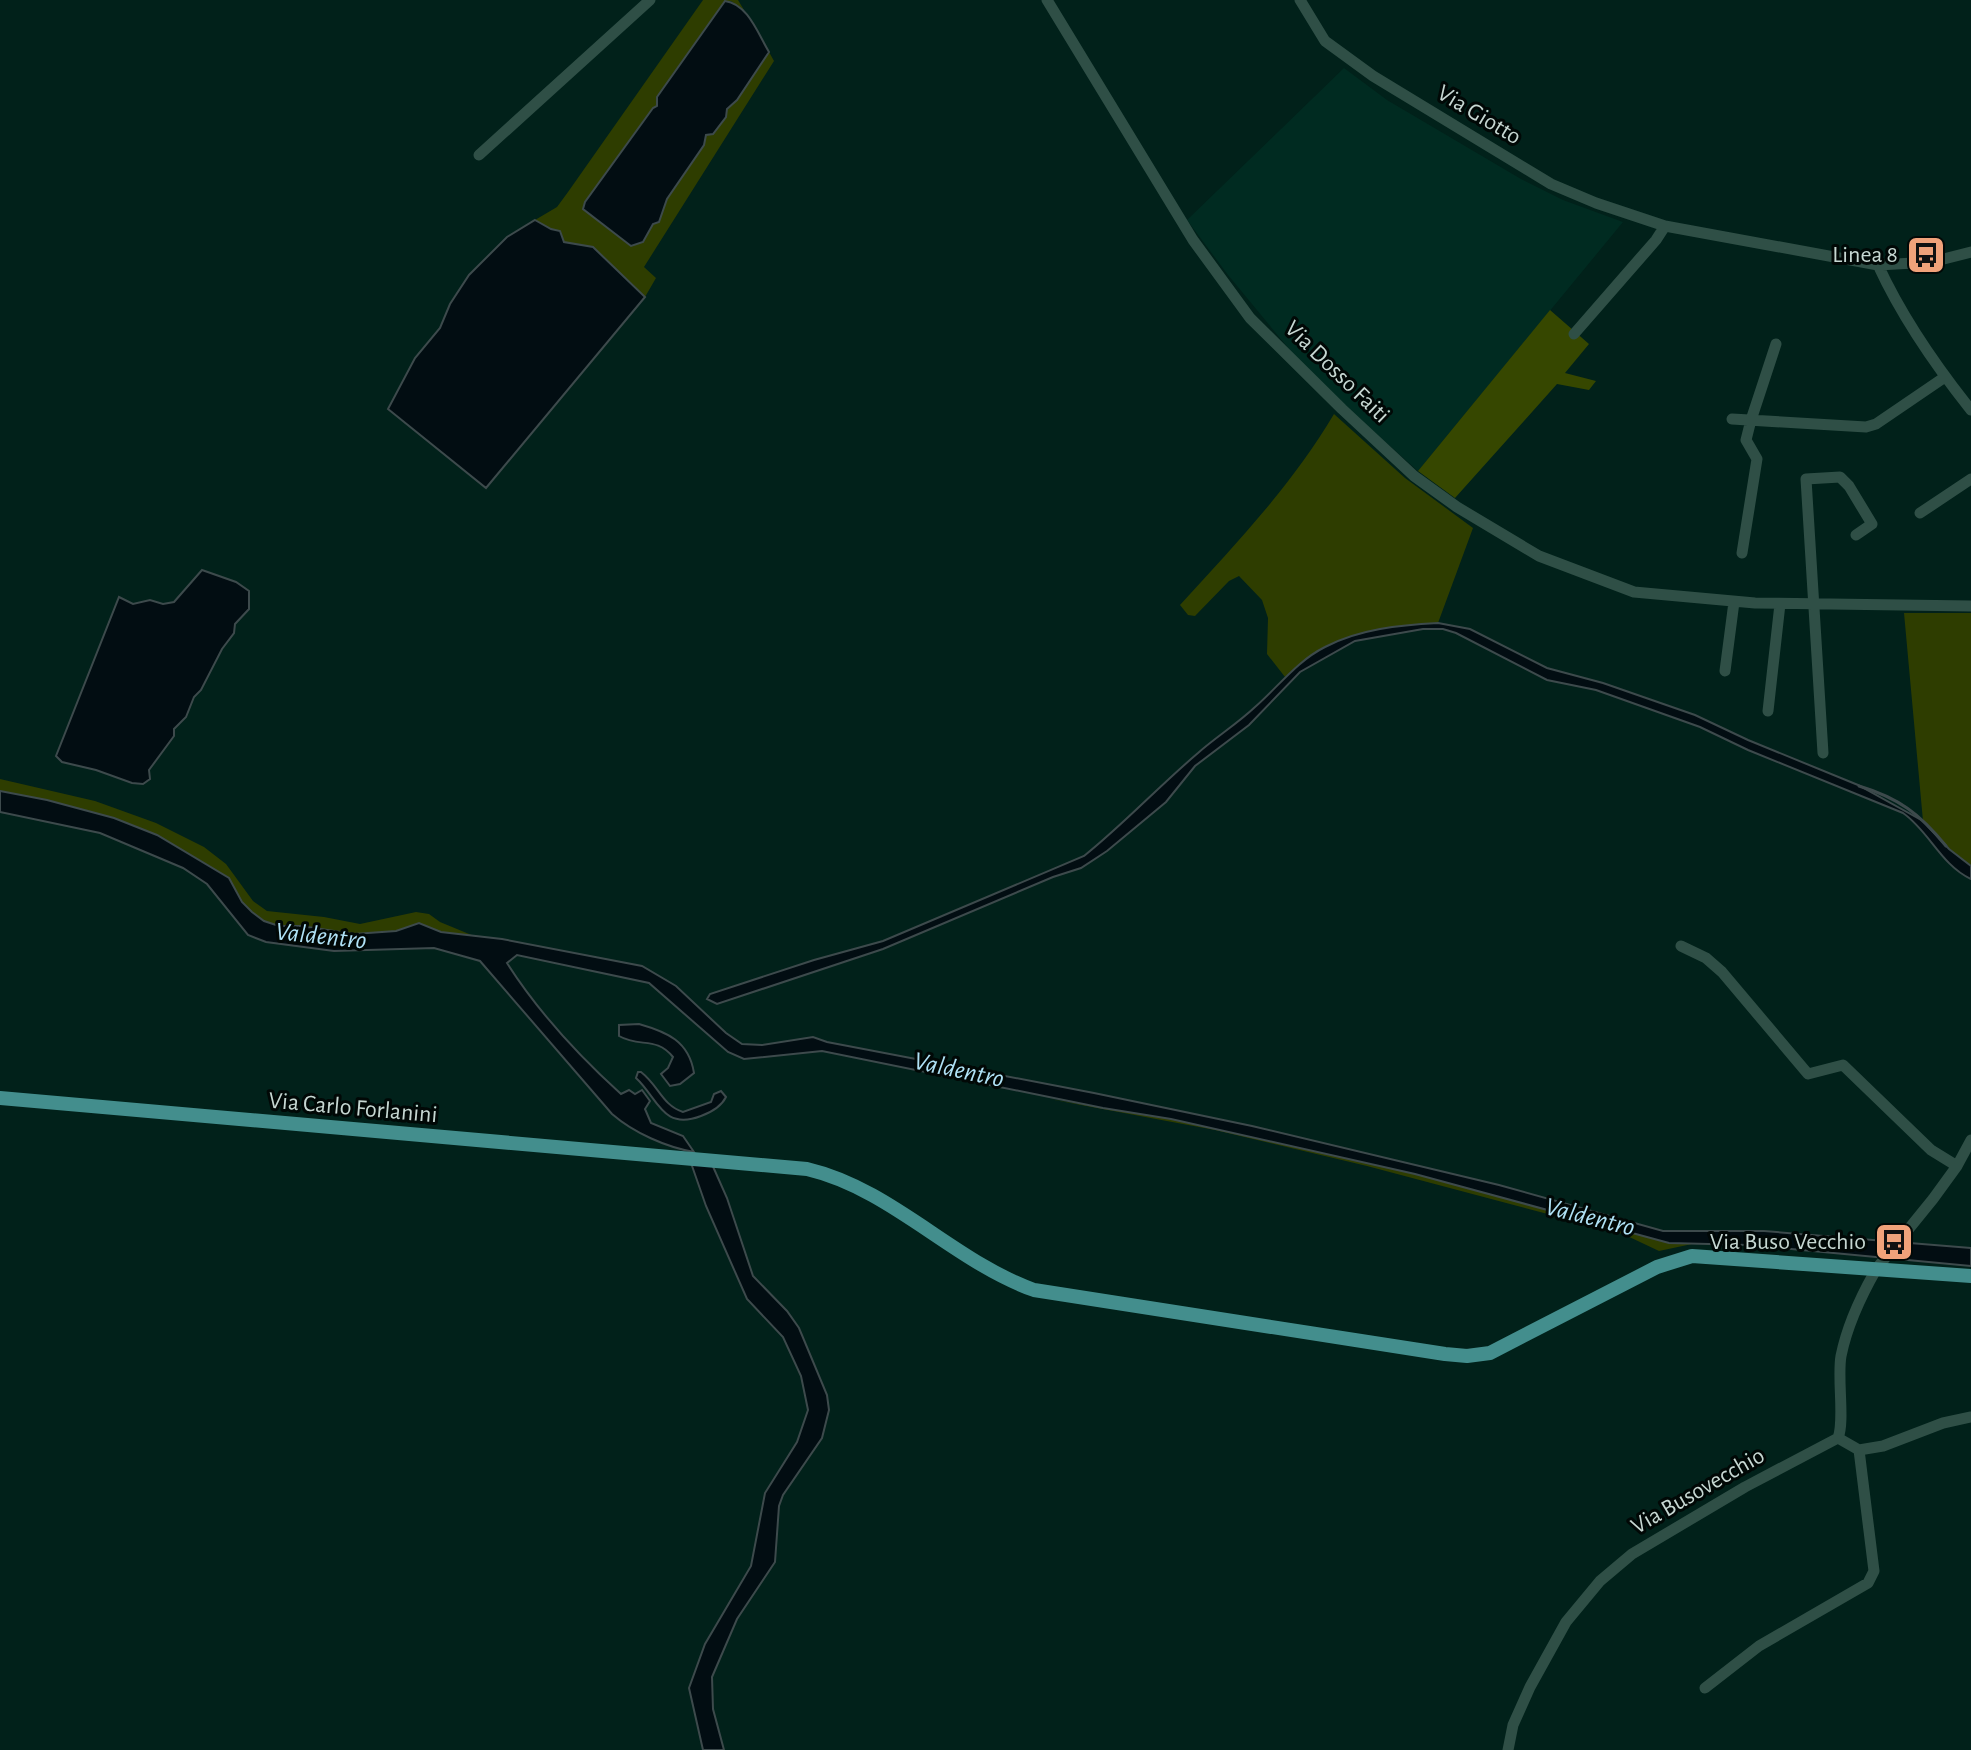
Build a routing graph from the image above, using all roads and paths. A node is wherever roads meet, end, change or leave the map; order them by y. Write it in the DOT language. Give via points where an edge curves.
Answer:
graph roads {
  1 [pos="650,0"];
  2 [pos="1047,0"];
  3 [pos="1300,0"];
  4 [pos="479,155"];
  5 [pos="1665,226"];
  6 [pos="1971,252"];
  7 [pos="1878,265"];
  8 [pos="1574,334"];
  9 [pos="1776,344"];
  10 [pos="1945,377"];
  11 [pos="1971,410"];
  12 [pos="1732,419"];
  13 [pos="1751,420"];
  14 [pos="1971,479"];
  15 [pos="1920,513"];
  16 [pos="1856,535"];
  17 [pos="1742,553"];
  18 [pos="1734,602"];
  19 [pos="1780,604"];
  20 [pos="1814,606"];
  21 [pos="1971,606"];
  22 [pos="1725,671"];
  23 [pos="1768,711"];
  24 [pos="1823,753"];
  25 [pos="1681,946"];
  26 [pos="0,1098"];
  27 [pos="1971,1140"];
  28 [pos="1957,1166"];
  29 [pos="1880,1264"];
  30 [pos="1971,1276"];
  31 [pos="1971,1417"];
  32 [pos="1838,1438"];
  33 [pos="1859,1450"];
  34 [pos="1705,1688"];
  35 [pos="1508,1750"];
  1 -- 4 [label="street"];
  2 -- 18 [label="street, Via Dosso Faiti" via="1193,240 1250,318 1414,476 1539,556 1634,592"];
  3 -- 5 [label="street, Via Giotto" via="1325,41 1373,76 1551,184"];
  5 -- 7 [label="street, Via Giotto"];
  5 -- 8 [label="street"];
  6 -- 7 [label="street, Via Giotto" via="1932,262"];
  7 -- 10 [label="street"];
  9 -- 13 [label="street"];
  10 -- 11 [label="street"];
  10 -- 13 [label="street" via="1866,427"];
  12 -- 13 [label="street"];
  13 -- 17 [label="street" via="1746,440 1757,459"];
  14 -- 15 [label="street"];
  16 -- 20 [label="street" via="1872,524 1849,486 1840,477 1806,479"];
  18 -- 19 [label="street, Via Dosso Faiti"];
  18 -- 22 [label="street"];
  19 -- 20 [label="street, Via Dosso Faiti"];
  19 -- 23 [label="street"];
  20 -- 21 [label="street, Via Dosso Faiti"];
  20 -- 24 [label="street"];
  25 -- 28 [label="street" via="1722,972 1808,1074 1843,1065 1931,1150"];
  26 -- 29 [label="main road, Via Carlo Forlanini" via="807,1169 838,1177 872,1195 993,1271 1034,1290 1467,1356 1490,1353 1680,1258"];
  27 -- 28 [label="street"];
  28 -- 29 [label="street"];
  29 -- 30 [label="main road"];
  29 -- 32 [label="street" via="1841,1356"];
  31 -- 33 [label="street"];
  32 -- 33 [label="street"];
  32 -- 35 [label="street, Via Busovecchio" via="1632,1554 1600,1581 1566,1622 1530,1687"];
  33 -- 34 [label="street" via="1874,1571 1868,1583 1759,1646"];
}
